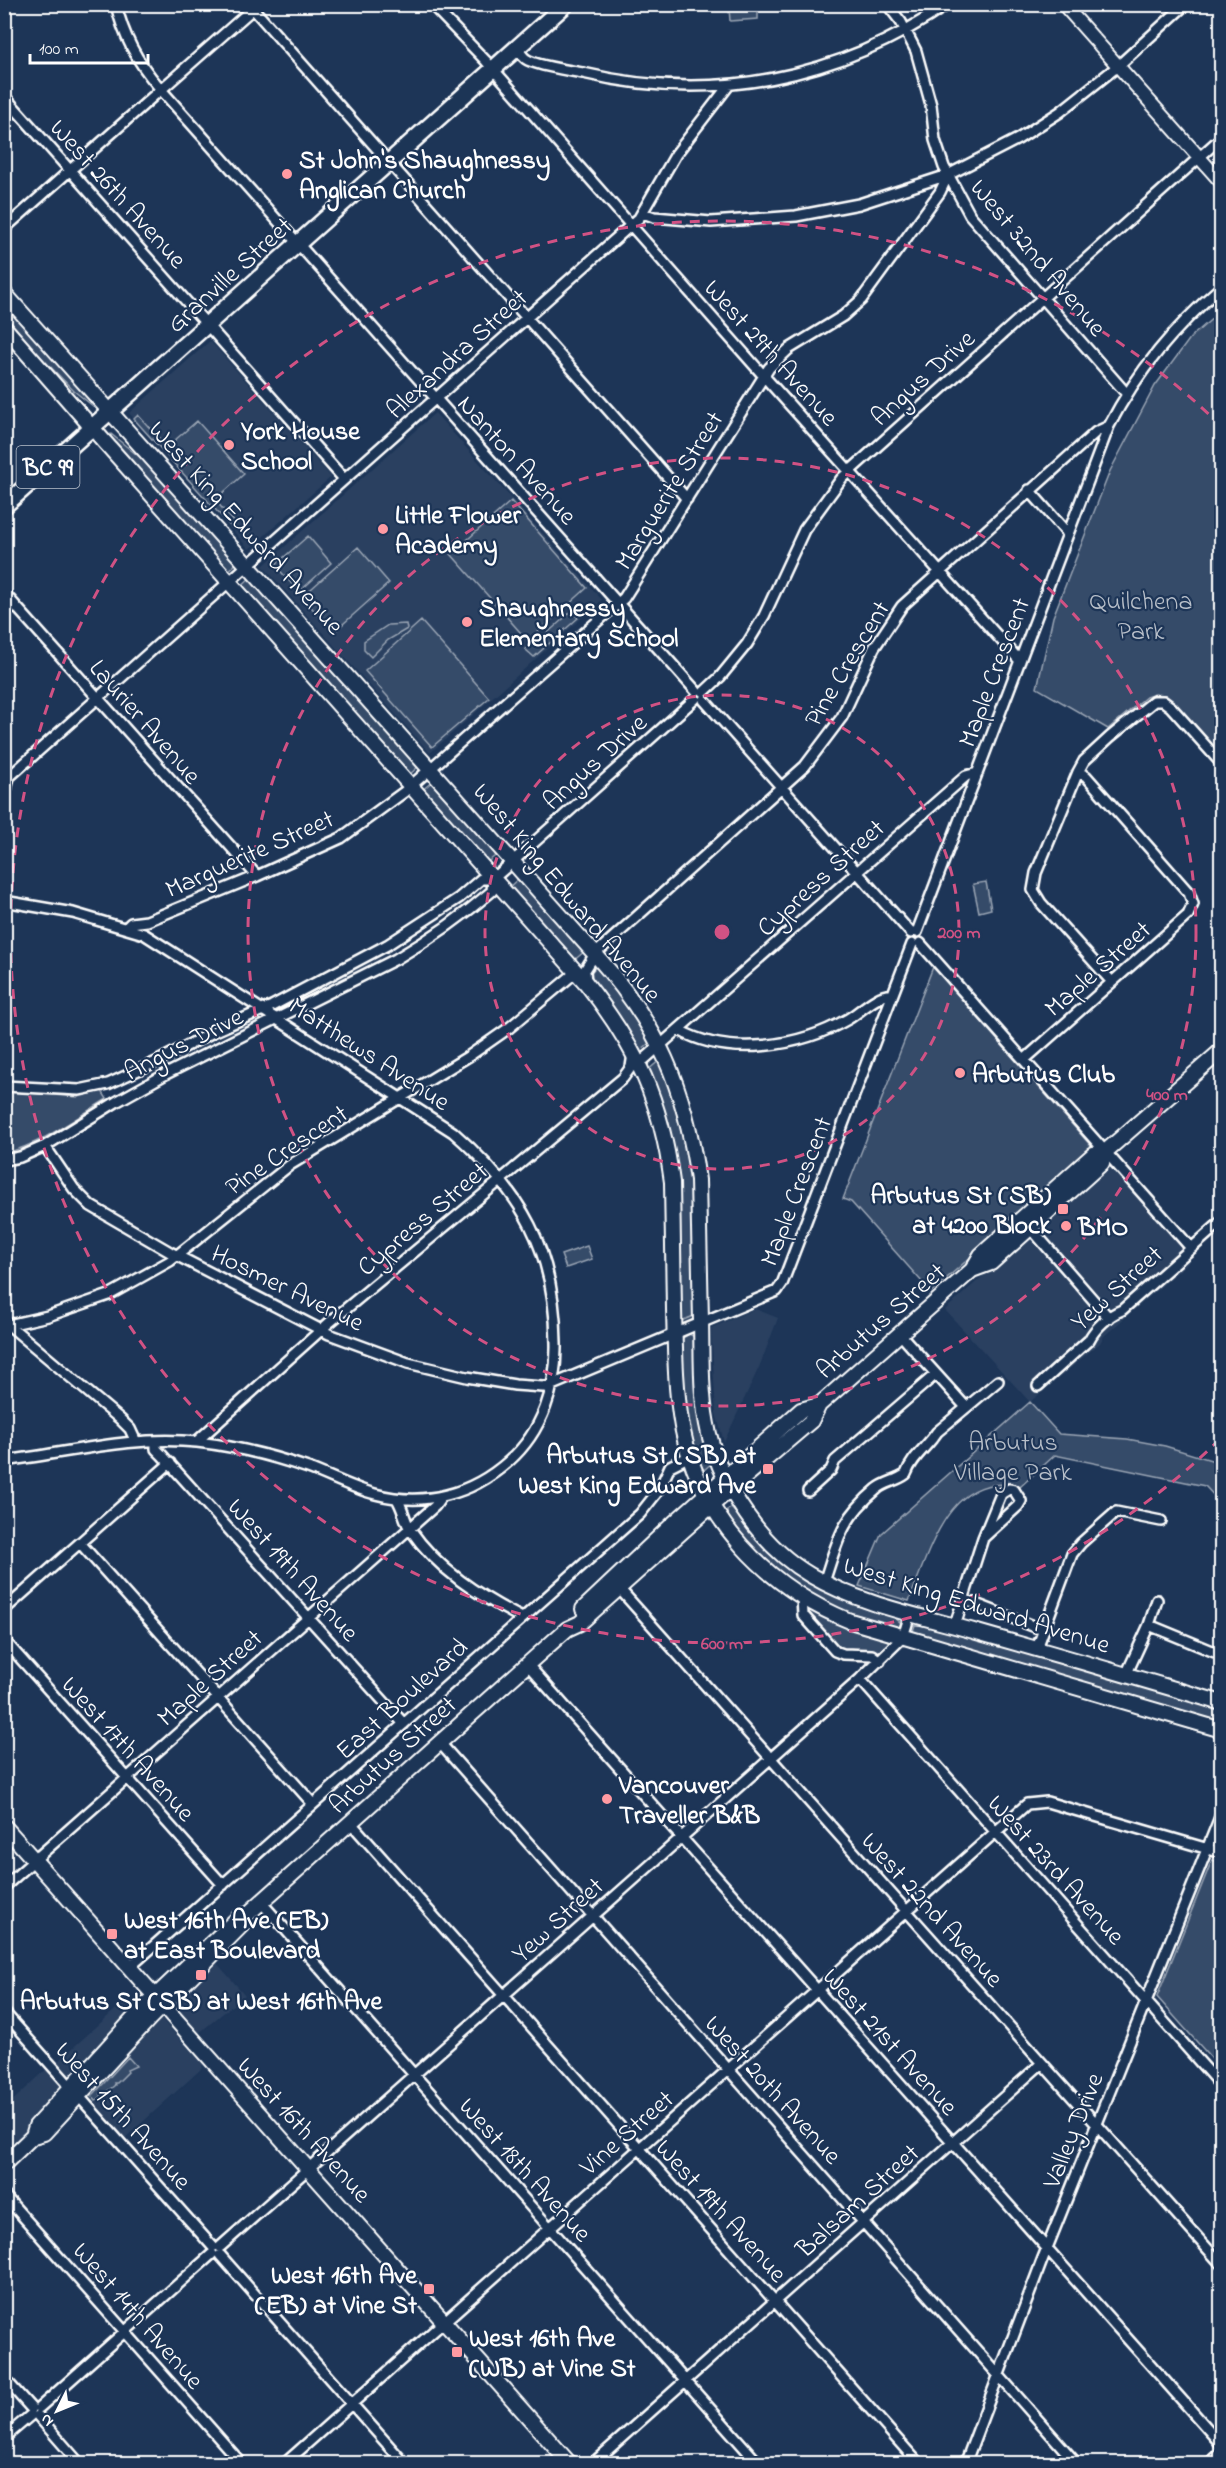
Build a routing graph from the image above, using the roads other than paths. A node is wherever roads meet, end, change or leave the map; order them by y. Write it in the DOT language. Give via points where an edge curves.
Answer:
graph roads {
  1 [pos="116,4"];
  2 [pos="431,4"];
  3 [pos="566,4"];
  4 [pos="887,4"];
  5 [pos="948,4"];
  6 [pos="1063,4"];
  7 [pos="1186,4"];
  8 [pos="253,6"];
  9 [pos="906,32"];
  10 [pos="517,49"];
  11 [pos="1118,66"];
  12 [pos="494,69"];
  13 [pos="729,85"];
  14 [pos="161,90"];
  15 [pos="4,96"];
  16 [pos="1221,137"];
  17 [pos="1199,157"];
  18 [pos="389,164"];
  19 [pos="70,171"];
  20 [pos="948,175"];
  21 [pos="1221,183"];
  22 [pos="643,213"];
  23 [pos="631,226"];
  24 [pos="4,229"];
  25 [pos="299,243"];
  26 [pos="1221,286"];
  27 [pos="4,293"];
  28 [pos="1042,298"];
  29 [pos="526,318"];
  30 [pos="209,324"];
  31 [pos="4,327"];
  32 [pos="764,376"];
  33 [pos="1126,393"];
  34 [pos="436,398"];
  35 [pos="111,412"];
  36 [pos="1110,426"];
  37 [pos="92,428"];
  38 [pos="850,471"];
  39 [pos="344,479"];
  40 [pos="1029,490"];
  41 [pos="687,499"];
  42 [pos="4,506"];
  43 [pos="1068,534"];
  44 [pos="248,565"];
  45 [pos="939,571"];
  46 [pos="229,583"];
  47 [pos="4,593"];
  48 [pos="618,603"];
  49 [pos="1020,662"];
  50 [pos="700,695"];
  51 [pos="99,699"];
  52 [pos="1221,764"];
  53 [pos="430,768"];
  54 [pos="1078,772"];
  55 [pos="977,773"];
  56 [pos="7,774"];
  57 [pos="410,787"];
  58 [pos="782,788"];
  59 [pos="4,800"];
  60 [pos="512,862"];
  61 [pos="857,872"];
  62 [pos="257,876"];
  63 [pos="492,879"];
  64 [pos="4,901"];
  65 [pos="126,928"];
  66 [pos="914,933"];
  67 [pos="916,944"];
  68 [pos="595,954"];
  69 [pos="581,978"];
  70 [pos="1112,982"];
  71 [pos="892,995"];
  72 [pos="263,1010"];
  73 [pos="277,1019"];
  74 [pos="679,1030"];
  75 [pos="660,1046"];
  76 [pos="632,1050"];
  77 [pos="1221,1050"];
  78 [pos="1024,1060"];
  79 [pos="639,1064"];
  80 [pos="623,1078"];
  81 [pos="108,1084"];
  82 [pos="648,1084"];
  83 [pos="4,1086"];
  84 [pos="402,1098"];
  85 [pos="116,1101"];
  86 [pos="45,1146"];
  87 [pos="1105,1152"];
  88 [pos="4,1160"];
  89 [pos="502,1179"];
  90 [pos="1221,1221"];
  91 [pos="1026,1222"];
  92 [pos="1191,1248"];
  93 [pos="178,1256"];
  94 [pos="1109,1318"];
  95 [pos="701,1323"];
  96 [pos="7,1326"];
  97 [pos="320,1330"];
  98 [pos="900,1334"];
  99 [pos="674,1335"];
  100 [pos="936,1374"];
  101 [pos="998,1381"];
  102 [pos="552,1385"];
  103 [pos="1038,1386"];
  104 [pos="965,1406"];
  105 [pos="136,1442"];
  106 [pos="156,1442"];
  107 [pos="196,1442"];
  108 [pos="690,1456"];
  109 [pos="4,1461"];
  110 [pos="170,1463"];
  111 [pos="729,1482"];
  112 [pos="808,1491"];
  113 [pos="440,1498"];
  114 [pos="397,1499"];
  115 [pos="709,1499"];
  116 [pos="1161,1521"];
  117 [pos="410,1528"];
  118 [pos="983,1538"];
  119 [pos="80,1543"];
  120 [pos="824,1582"];
  121 [pos="616,1585"];
  122 [pos="802,1598"];
  123 [pos="963,1599"];
  124 [pos="1157,1600"];
  125 [pos="4,1610"];
  126 [pos="910,1614"];
  127 [pos="308,1616"];
  128 [pos="522,1618"];
  129 [pos="1149,1624"];
  130 [pos="955,1625"];
  131 [pos="1043,1630"];
  132 [pos="903,1637"];
  133 [pos="4,1640"];
  134 [pos="1036,1648"];
  135 [pos="1221,1655"];
  136 [pos="880,1661"];
  137 [pos="528,1665"];
  138 [pos="1126,1674"];
  139 [pos="860,1679"];
  140 [pos="217,1697"];
  141 [pos="1221,1703"];
  142 [pos="404,1724"];
  143 [pos="1221,1730"];
  144 [pos="440,1743"];
  145 [pos="771,1758"];
  146 [pos="127,1779"];
  147 [pos="313,1804"];
  148 [pos="1221,1812"];
  149 [pos="351,1823"];
  150 [pos="4,1826"];
  151 [pos="995,1831"];
  152 [pos="682,1837"];
  153 [pos="1207,1849"];
  154 [pos="1221,1853"];
  155 [pos="34,1860"];
  156 [pos="223,1885"];
  157 [pos="4,1887"];
  158 [pos="261,1902"];
  159 [pos="907,1910"];
  160 [pos="592,1916"];
  161 [pos="130,1967"];
  162 [pos="817,1990"];
  163 [pos="503,1995"];
  164 [pos="159,2000"];
  165 [pos="1146,2002"];
  166 [pos="4,2012"];
  167 [pos="1042,2063"];
  168 [pos="728,2069"];
  169 [pos="415,2074"];
  170 [pos="1221,2087"];
  171 [pos="75,2091"];
  172 [pos="1097,2125"];
  173 [pos="952,2142"];
  174 [pos="639,2148"];
  175 [pos="4,2164"];
  176 [pos="308,2168"];
  177 [pos="4,2195"];
  178 [pos="863,2222"];
  179 [pos="550,2227"];
  180 [pos="1047,2249"];
  181 [pos="216,2251"];
  182 [pos="1221,2265"];
  183 [pos="774,2301"];
  184 [pos="444,2321"];
  185 [pos="126,2331"];
  186 [pos="999,2375"];
  187 [pos="4,2378"];
  188 [pos="685,2380"];
  189 [pos="352,2403"];
  190 [pos="35,2412"];
  191 [pos="4,2438"];
  192 [pos="1221,2445"];
  193 [pos="1221,2452"];
  194 [pos="80,2463"];
  195 [pos="242,2463"];
  196 [pos="284,2463"];
  197 [pos="405,2463"];
  198 [pos="570,2463"];
  199 [pos="592,2463"];
  200 [pos="759,2463"];
  201 [pos="919,2463"];
  202 [pos="964,2463"];
  203 [pos="1077,2463"];
  204 [pos="1209,2463"];
  1 -- 14 [label="street, Nanton Avenue" via="134,53"];
  2 -- 12 [label="street, West 29th Avenue"];
  3 -- 10 [label="highway, Granville Street / BC 99"];
  4 -- 9 [label="street, West 32nd Avenue"];
  5 -- 9 [label="street"];
  6 -- 11 [label="street"];
  7 -- 11 [label="street"];
  8 -- 14 [label="street"];
  8 -- 18 [label="street"];
  9 -- 13 [label="street" via="836,62 762,81"];
  9 -- 20 [label="street, West 32nd Avenue" via="923,73 936,140"];
  10 -- 12 [label="highway, Granville Street / BC 99"];
  10 -- 13 [label="street" via="527,60 610,80 687,87"];
  11 -- 17 [label="street"];
  11 -- 20 [label="street" via="1018,139"];
  12 -- 18 [label="highway, Granville Street / BC 99"];
  12 -- 23 [label="street, West 29th Avenue"];
  13 -- 22 [label="street, Alexandra Street" via="676,154"];
  14 -- 19 [label="street"];
  14 -- 25 [label="street, Nanton Avenue"];
  15 -- 19 [label="street, West 26th Avenue"];
  16 -- 17 [label="street, Angus Drive"];
  17 -- 21 [label="street"];
  17 -- 28 [label="street, Angus Drive"];
  18 -- 25 [label="highway, Granville Street / BC 99"];
  18 -- 29 [label="street"];
  19 -- 24 [label="street"];
  19 -- 30 [label="street, West 26th Avenue"];
  20 -- 22 [label="street" via="859,204 796,216 711,222 654,218"];
  20 -- 28 [label="street, West 32nd Avenue" via="970,215"];
  20 -- 32 [label="street, Marguerite Street" via="940,192 861,300 843,316 789,349"];
  22 -- 23 [label="street, Alexandra Street"];
  23 -- 29 [label="street, Alexandra Street"];
  23 -- 32 [label="street, West 29th Avenue"];
  25 -- 30 [label="highway, Granville Street / BC 99"];
  25 -- 34 [label="street, Nanton Avenue"];
  26 -- 33 [label="street" via="1167,338"];
  27 -- 35 [label="main road, West King Edward Avenue"];
  28 -- 33 [label="street, West 32nd Avenue"];
  28 -- 38 [label="street, Angus Drive"];
  29 -- 34 [label="street, Alexandra Street"];
  29 -- 41 [label="street"];
  30 -- 35 [label="highway, Granville Street / BC 99"];
  30 -- 39 [label="street, West 26th Avenue"];
  31 -- 37 [label="main road, West King Edward Avenue"];
  32 -- 38 [label="street, West 29th Avenue"];
  32 -- 41 [label="street, Marguerite Street"];
  33 -- 36 [label="street"];
  34 -- 39 [label="street, Alexandra Street"];
  34 -- 48 [label="street, Nanton Avenue"];
  35 -- 37 [label="highway, Granville Street / BC 99"];
  35 -- 44 [label="main road, West King Edward Avenue"];
  36 -- 40 [label="street, Pine Crescent" via="1096,432"];
  36 -- 43 [label="street, Maple Crescent"];
  37 -- 42 [label="highway, Granville Street / BC 99"];
  37 -- 46 [label="main road, West King Edward Avenue"];
  38 -- 45 [label="street, West 29th Avenue"];
  38 -- 50 [label="street, Angus Drive" via="804,530 747,644"];
  39 -- 44 [label="street, Alexandra Street"];
  40 -- 43 [label="street"];
  40 -- 45 [label="street, Pine Crescent"];
  41 -- 48 [label="street, Marguerite Street"];
  43 -- 49 [label="street, Maple Crescent"];
  44 -- 46 [label="street, Alexandra Street"];
  44 -- 53 [label="main road, West King Edward Avenue"];
  45 -- 49 [label="street, West 29th Avenue"];
  45 -- 58 [label="street, Pine Crescent" via="891,622 873,648 842,717 805,766"];
  46 -- 51 [label="street, Alexandra Street"];
  46 -- 57 [label="main road, West King Edward Avenue"];
  47 -- 51 [label="street, Laurier Avenue"];
  48 -- 50 [label="street, Nanton Avenue"];
  48 -- 53 [label="street, Marguerite Street"];
  49 -- 55 [label="street, Maple Crescent"];
  50 -- 58 [label="street, Nanton Avenue"];
  50 -- 60 [label="street, Angus Drive"];
  51 -- 56 [label="street, Alexandra Street"];
  51 -- 62 [label="street, Laurier Avenue"];
  52 -- 54 [label="street" via="1171,707 1154,701 1084,761"];
  53 -- 57 [label="street, Marguerite Street"];
  53 -- 60 [label="main road, West King Edward Avenue"];
  54 -- 70 [label="street" via="1036,873 1033,890"];
  54 -- 70 [label="street, Maple Street" via="1086,776 1189,893 1193,904 1188,915"];
  55 -- 61 [label="street, Cypress Street" via="966,776"];
  55 -- 66 [label="street, Maple Crescent"];
  56 -- 59 [label="street, Alexandra Street"];
  57 -- 62 [label="street, Marguerite Street" via="341,838"];
  57 -- 63 [label="main road, West King Edward Avenue"];
  58 -- 61 [label="street, Nanton Avenue"];
  58 -- 68 [label="street, Pine Crescent"];
  60 -- 63 [label="street, Angus Drive"];
  60 -- 68 [label="main road, West King Edward Avenue"];
  61 -- 66 [label="street, Nanton Avenue"];
  61 -- 74 [label="street, Cypress Street"];
  62 -- 65 [label="street, Marguerite Street"];
  63 -- 69 [label="main road, West King Edward Avenue"];
  63 -- 72 [label="street, Angus Drive" via="481,879 387,945"];
  63 -- 73 [label="street, Angus Drive" via="492,891 430,939"];
  64 -- 65 [label="street, Matthews Avenue" via="73,913"];
  65 -- 72 [label="street, Matthews Avenue" via="166,947"];
  66 -- 67 [label="street" via="921,937"];
  67 -- 71 [label="street, Maple Crescent"];
  67 -- 78 [label="street"];
  68 -- 69 [label="street, Pine Crescent"];
  68 -- 75 [label="main road, West King Edward Avenue" via="639,1009"];
  69 -- 76 [label="main road, West King Edward Avenue"];
  69 -- 84 [label="street, Pine Crescent"];
  70 -- 78 [label="street, Maple Street"];
  71 -- 74 [label="street" via="883,996 835,1025 787,1042 759,1046 710,1042"];
  71 -- 95 [label="street, Maple Crescent" via="782,1284 772,1294"];
  72 -- 73 [label="street, Matthews Avenue"];
  72 -- 81 [label="street, Angus Drive"];
  73 -- 84 [label="street, Matthews Avenue"];
  73 -- 85 [label="street, Angus Drive"];
  74 -- 75 [label="street, Cypress Street"];
  75 -- 79 [label="street, Cypress Street"];
  75 -- 95 [label="main road, West King Edward Avenue" via="683,1103 698,1180"];
  76 -- 79 [label="main road, West King Edward Avenue"];
  76 -- 80 [label="street" via="631,1067"];
  77 -- 87 [label="main road, Arbutus Street"];
  78 -- 87 [label="street"];
  79 -- 82 [label="main road, West King Edward Avenue"];
  80 -- 82 [label="street" via="635,1077"];
  80 -- 89 [label="street, Cypress Street"];
  81 -- 83 [label="street, Angus Drive" via="79,1090"];
  81 -- 85 [label="street"];
  82 -- 99 [label="main road, West King Edward Avenue" via="665,1140 672,1182"];
  84 -- 89 [label="street, Matthews Avenue" via="453,1132"];
  84 -- 93 [label="street, Pine Crescent" via="290,1165"];
  85 -- 86 [label="street, Angus Drive"];
  86 -- 88 [label="street, Angus Drive"];
  86 -- 93 [label="street, Hosmer Avenue" via="74,1189 91,1206"];
  87 -- 91 [label="main road, Arbutus Street" via="1102,1163"];
  87 -- 92 [label="street"];
  89 -- 97 [label="street, Cypress Street"];
  89 -- 102 [label="street, Matthews Avenue" via="524,1212 540,1247 551,1291 556,1318"];
  90 -- 92 [label="street, Yew Street"];
  91 -- 94 [label="street"];
  91 -- 98 [label="main road, Arbutus Street" via="991,1263 972,1270"];
  92 -- 94 [label="street, Yew Street"];
  93 -- 96 [label="street, Pine Crescent" via="110,1295"];
  93 -- 97 [label="street, Hosmer Avenue"];
  94 -- 103 [label="street, Yew Street"];
  95 -- 99 [label="street, Maple Crescent"];
  95 -- 111 [label="main road, West King Edward Avenue" via="703,1406 710,1436"];
  96 -- 105 [label="street" via="125,1424"];
  97 -- 102 [label="street, Hosmer Avenue" via="428,1368 515,1385"];
  97 -- 107 [label="street, Cypress Street"];
  98 -- 100 [label="street"];
  98 -- 111 [label="main road, Arbutus Street" via="819,1406 811,1421"];
  99 -- 102 [label="street, Maple Crescent"];
  99 -- 108 [label="main road, West King Edward Avenue" via="679,1402"];
  100 -- 104 [label="street"];
  100 -- 112 [label="street" via="835,1461 831,1470"];
  101 -- 104 [label="street"];
  102 -- 113 [label="street, Matthews Avenue" via="536,1429 519,1453 483,1482"];
  104 -- 120 [label="street" via="910,1461 906,1474 879,1487 853,1512 841,1531"];
  105 -- 106 [label="street"];
  105 -- 109 [label="street" via="93,1445"];
  106 -- 107 [label="street"];
  106 -- 110 [label="street, West 19th Avenue" via="156,1449"];
  107 -- 114 [label="street" via="306,1467 373,1494"];
  108 -- 115 [label="main road, West King Edward Avenue"];
  108 -- 128 [label="street, East Boulevard" via="670,1466 659,1490 640,1514"];
  110 -- 119 [label="street"];
  110 -- 127 [label="street, West 19th Avenue"];
  111 -- 115 [label="main road, Arbutus Street"];
  111 -- 120 [label="main road, West King Edward Avenue" via="751,1521 771,1543 794,1564"];
  113 -- 114 [label="street"];
  113 -- 117 [label="street, Maple Street"];
  114 -- 117 [label="street"];
  115 -- 121 [label="main road, Arbutus Street"];
  115 -- 122 [label="main road, West King Edward Avenue" via="746,1552"];
  116 -- 131 [label="street" via="1116,1512 1081,1543 1072,1554"];
  117 -- 127 [label="street, Maple Street"];
  117 -- 128 [label="street" via="451,1574"];
  118 -- 118 [label="street" via="1018,1506 1021,1501 1014,1490 1001,1494"];
  118 -- 123 [label="street"];
  119 -- 125 [label="street"];
  119 -- 140 [label="street"];
  120 -- 126 [label="main road, West King Edward Avenue" via="866,1601"];
  121 -- 137 [label="main road, Arbutus Street" via="580,1623 567,1629"];
  121 -- 145 [label="street, West 22nd Avenue"];
  122 -- 132 [label="main road, West King Edward Avenue" via="850,1621"];
  122 -- 136 [label="street" via="808,1622 835,1651 872,1655"];
  123 -- 130 [label="street"];
  123 -- 131 [label="street"];
  124 -- 129 [label="street"];
  126 -- 130 [label="main road, West King Edward Avenue"];
  126 -- 132 [label="street, Yew Street"];
  127 -- 140 [label="street, Maple Street"];
  127 -- 142 [label="street, West 19th Avenue"];
  128 -- 142 [label="street, East Boulevard"];
  129 -- 135 [label="street"];
  129 -- 138 [label="street"];
  130 -- 134 [label="main road, West King Edward Avenue"];
  131 -- 134 [label="street"];
  132 -- 136 [label="street, Yew Street"];
  132 -- 143 [label="main road, West King Edward Avenue"];
  133 -- 146 [label="street, West 17th Avenue"];
  134 -- 138 [label="main road, West King Edward Avenue"];
  136 -- 139 [label="street, Yew Street"];
  137 -- 144 [label="main road, Arbutus Street"];
  137 -- 152 [label="street, West 21st Avenue"];
  138 -- 141 [label="main road, West King Edward Avenue"];
  139 -- 145 [label="street, Yew Street"];
  139 -- 151 [label="street, West 23rd Avenue"];
  140 -- 146 [label="street, Maple Street"];
  140 -- 147 [label="street"];
  142 -- 147 [label="street, East Boulevard"];
  144 -- 149 [label="main road, Arbutus Street"];
  144 -- 160 [label="street, West 20th Avenue"];
  145 -- 152 [label="street, Yew Street"];
  145 -- 159 [label="street, West 22nd Avenue"];
  146 -- 155 [label="street, Maple Street"];
  146 -- 156 [label="street, West 17th Avenue"];
  147 -- 156 [label="street, East Boulevard"];
  148 -- 153 [label="street, Valley Drive"];
  149 -- 158 [label="main road, Arbutus Street"];
  149 -- 163 [label="street, West 19th Avenue"];
  150 -- 155 [label="main road, West 16th Avenue"];
  151 -- 153 [label="street, Vine Street" via="1027,1804 1047,1802"];
  151 -- 159 [label="street, Vine Street"];
  151 -- 165 [label="street, West 23rd Avenue"];
  152 -- 160 [label="street, Yew Street"];
  152 -- 162 [label="street, West 21st Avenue"];
  153 -- 154 [label="street, Vine Street"];
  153 -- 165 [label="street, Valley Drive"];
  155 -- 157 [label="street, Maple Street"];
  155 -- 161 [label="main road, West 16th Avenue"];
  156 -- 161 [label="street, East Boulevard"];
  158 -- 164 [label="main road, Arbutus Street" via="244,1924"];
  158 -- 169 [label="street, West 18th Avenue"];
  159 -- 162 [label="street, Vine Street"];
  159 -- 167 [label="street, West 22nd Avenue"];
  160 -- 163 [label="street, Yew Street"];
  160 -- 168 [label="street, West 20th Avenue"];
  161 -- 164 [label="main road, West 16th Avenue"];
  162 -- 168 [label="street, Vine Street"];
  162 -- 173 [label="street, West 21st Avenue"];
  163 -- 169 [label="street, Yew Street"];
  163 -- 174 [label="street, West 19th Avenue"];
  164 -- 171 [label="main road, Arbutus Street"];
  164 -- 176 [label="main road, West 16th Avenue"];
  165 -- 170 [label="street, West 23rd Avenue"];
  165 -- 172 [label="street, Valley Drive"];
  166 -- 171 [label="street, West 15th Avenue"];
  167 -- 172 [label="street, West 22nd Avenue"];
  167 -- 173 [label="street, Balsam Street"];
  168 -- 174 [label="street, Vine Street"];
  168 -- 178 [label="street, West 20th Avenue"];
  169 -- 176 [label="street, Yew Street"];
  169 -- 179 [label="street, West 18th Avenue"];
  171 -- 175 [label="main road, Arbutus Street" via="44,2133 33,2136"];
  171 -- 181 [label="street, West 15th Avenue"];
  172 -- 180 [label="street, Valley Drive"];
  172 -- 182 [label="street, West 22nd Avenue"];
  173 -- 178 [label="street, Balsam Street"];
  173 -- 180 [label="street, West 21st Avenue"];
  174 -- 179 [label="street, Vine Street"];
  174 -- 183 [label="street, West 19th Avenue"];
  176 -- 181 [label="street, Yew Street"];
  176 -- 184 [label="main road, West 16th Avenue"];
  177 -- 185 [label="street, West 14th Avenue"];
  178 -- 183 [label="street, Balsam Street"];
  178 -- 186 [label="street, West 20th Avenue"];
  179 -- 184 [label="street, Vine Street"];
  179 -- 188 [label="street, West 18th Avenue"];
  180 -- 186 [label="street, Valley Drive"];
  180 -- 192 [label="street, West 21st Avenue"];
  181 -- 185 [label="street, Yew Street"];
  181 -- 189 [label="street, West 15th Avenue"];
  183 -- 188 [label="street, Balsam Street"];
  183 -- 201 [label="street, West 19th Avenue"];
  184 -- 189 [label="street, Vine Street"];
  184 -- 198 [label="main road, West 16th Avenue"];
  185 -- 190 [label="street, Yew Street"];
  185 -- 195 [label="street, West 14th Avenue"];
  186 -- 202 [label="street, Valley Drive"];
  186 -- 203 [label="street, West 20th Avenue"];
  187 -- 190 [label="street"];
  188 -- 199 [label="street, Balsam Street"];
  188 -- 200 [label="street, West 18th Avenue"];
  189 -- 196 [label="street, Vine Street"];
  189 -- 197 [label="street, West 15th Avenue"];
  190 -- 191 [label="street, Yew Street"];
  190 -- 194 [label="street"];
  193 -- 204 [label="street"];
}
